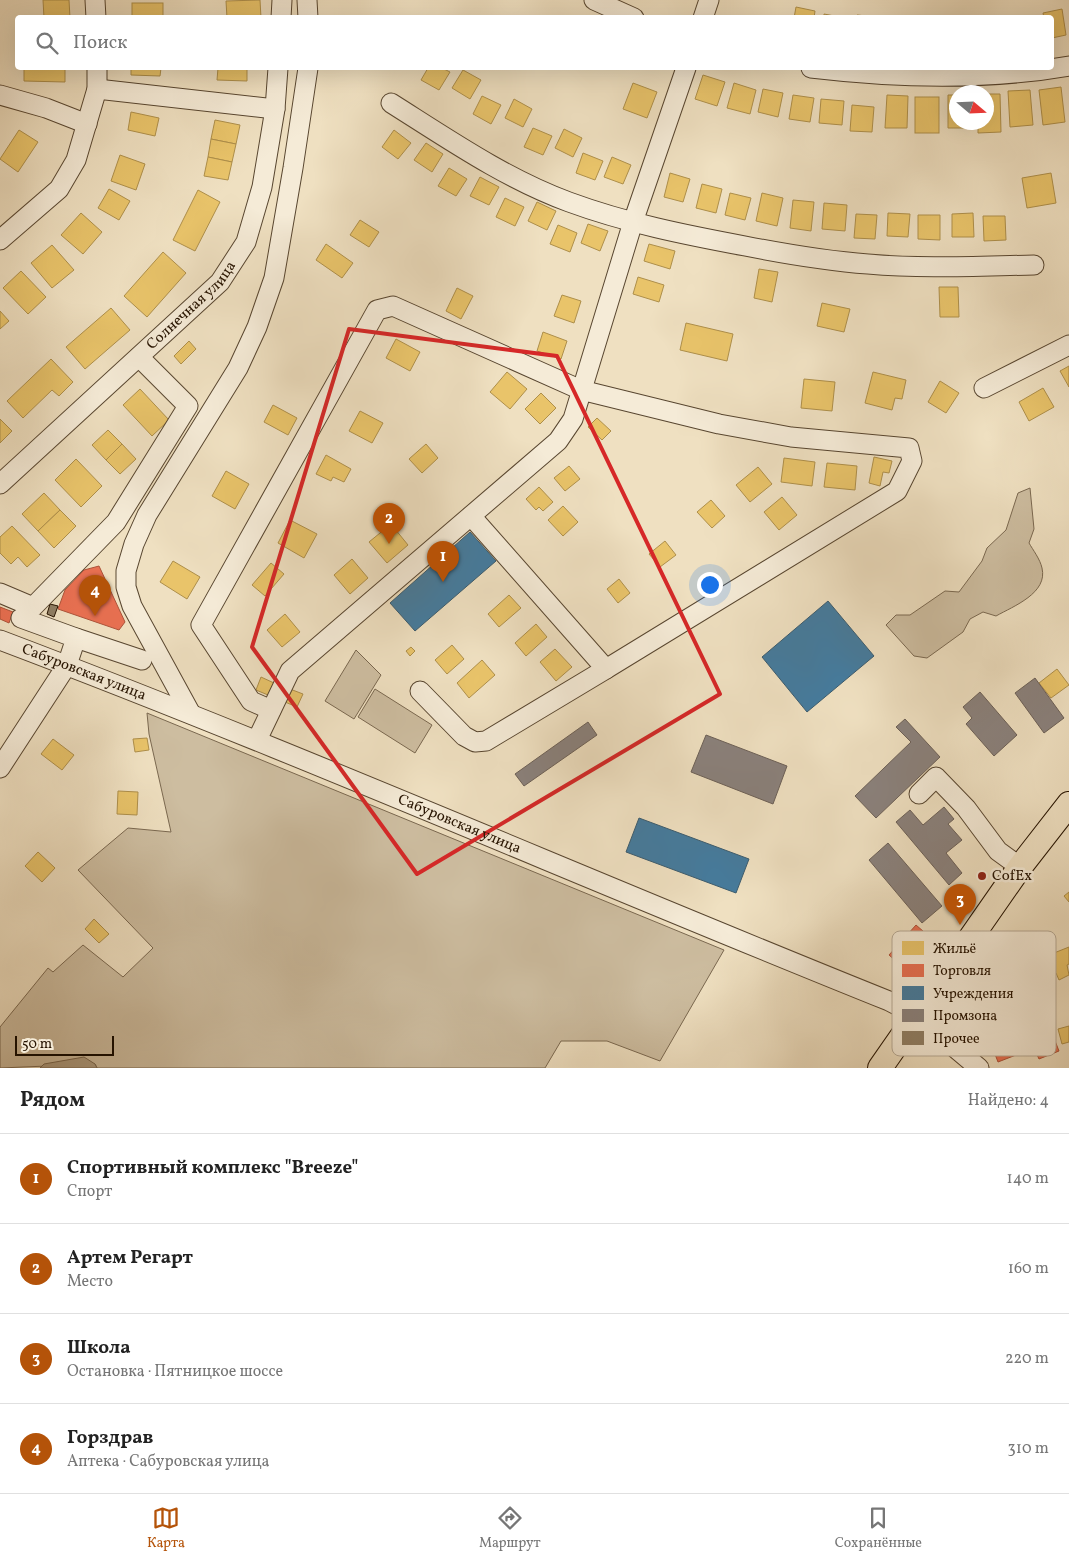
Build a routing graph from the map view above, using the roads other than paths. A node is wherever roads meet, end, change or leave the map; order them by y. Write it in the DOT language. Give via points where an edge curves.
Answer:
graph roads {
  1 [pos="96,0"];
  2 [pos="282,0"];
  3 [pos="306,0"];
  4 [pos="594,0"];
  5 [pos="709,0"];
  6 [pos="96,15"];
  7 [pos="281,15"];
  8 [pos="308,15"];
  9 [pos="627,15"];
  10 [pos="704,15"];
  11 [pos="1069,66"];
  12 [pos="1054,68"];
  13 [pos="97,70"];
  14 [pos="278,70"];
  15 [pos="308,70"];
  16 [pos="685,70"];
  17 [pos="828,70"];
  18 [pos="1044,70"];
  19 [pos="97,89"];
  20 [pos="0,95"];
  21 [pos="391,103"];
  22 [pos="275,109"];
  23 [pos="87,124"];
  24 [pos="633,222"];
  25 [pos="0,240"];
  26 [pos="1034,265"];
  27 [pos="1069,345"];
  28 [pos="139,357"];
  29 [pos="984,388"];
  30 [pos="581,390"];
  31 [pos="0,484"];
  32 [pos="471,516"];
  33 [pos="0,593"];
  34 [pos="21,618"];
  35 [pos="76,638"];
  36 [pos="0,640"];
  37 [pos="142,660"];
  38 [pos="67,665"];
  39 [pos="606,669"];
  40 [pos="420,691"];
  41 [pos="271,710"];
  42 [pos="191,714"];
  43 [pos="257,740"];
  44 [pos="0,768"];
  45 [pos="919,794"];
  46 [pos="1069,804"];
  47 [pos="1020,867"];
  48 [pos="975,931"];
  49 [pos="892,1003"];
  50 [pos="892,1050"];
  51 [pos="965,1056"];
  52 [pos="880,1068"];
  53 [pos="979,1068"];
  1 -- 6 [label="street"];
  2 -- 7 [label="street"];
  3 -- 8 [label="street"];
  4 -- 9 [label="street"];
  5 -- 10 [label="street"];
  11 -- 12 [label="street"];
  13 -- 19 [label="street"];
  14 -- 22 [label="street, Солнечная улица"];
  15 -- 42 [label="street" via="274,278 257,327 238,368 147,515 126,571 126,587 132,606"];
  16 -- 24 [label="street"];
  17 -- 18 [label="street" via="872,75 960,76"];
  19 -- 22 [label="street"];
  19 -- 23 [label="street"];
  20 -- 23 [label="street"];
  21 -- 24 [label="street" via="497,168 568,202"];
  22 -- 28 [label="street, Солнечная улица" via="262,187 246,242 220,282"];
  23 -- 25 [label="street" via="76,160 59,189"];
  24 -- 26 [label="street" via="776,252 868,264 934,268"];
  24 -- 30 [label="street"];
  27 -- 29 [label="street"];
  28 -- 31 [label="street, Солнечная улица"];
  28 -- 33 [label="street" via="188,406 116,522 33,607"];
  30 -- 32 [label="street" via="573,419 558,441"];
  30 -- 39 [label="street" via="737,428 791,437 908,448 912,461 896,491"];
  30 -- 41 [label="street" via="392,306 377,310 201,625 251,701"];
  32 -- 39 [label="street"];
  32 -- 41 [label="street" via="290,671"];
  34 -- 35 [label="street"];
  35 -- 37 [label="street"];
  35 -- 38 [label="street"];
  36 -- 38 [label="street, Сабуровская улица"];
  38 -- 42 [label="street, Сабуровская улица"];
  38 -- 44 [label="street"];
  39 -- 40 [label="street" via="486,741 475,742 464,736"];
  41 -- 43 [label="street"];
  42 -- 43 [label="street, Сабуровская улица"];
  43 -- 49 [label="street, Сабуровская улица"];
  45 -- 47 [label="street" via="936,777 966,808 998,851"];
  46 -- 47 [label="main road"];
  47 -- 48 [label="main road"];
  50 -- 52 [label="main road"];
  51 -- 53 [label="street, Сабуровская улица"];
}
